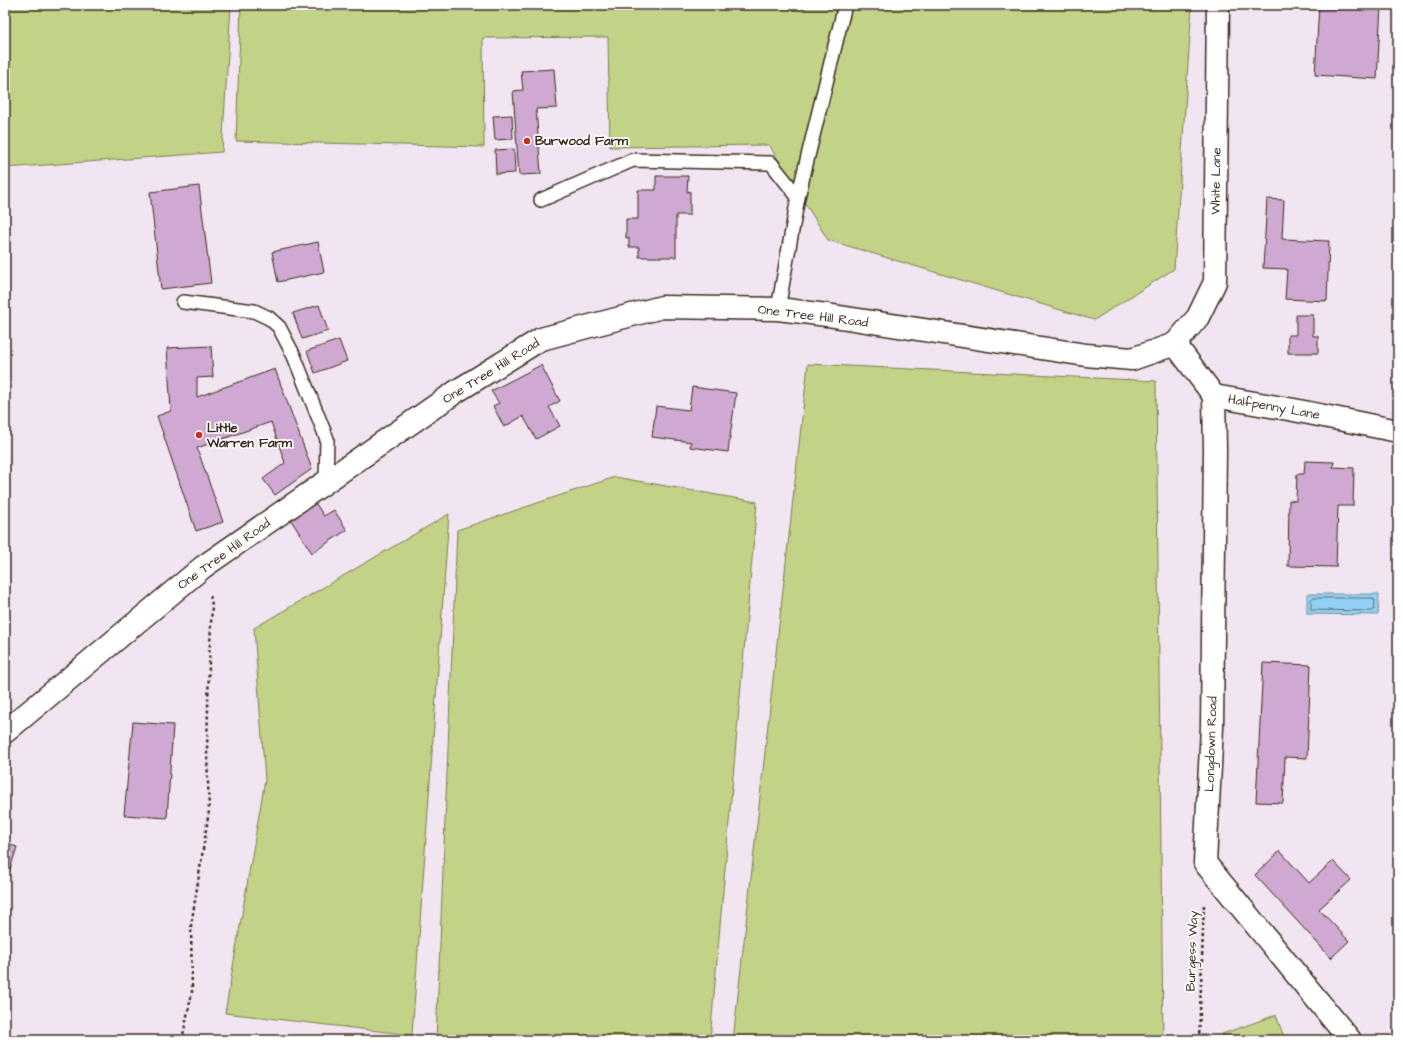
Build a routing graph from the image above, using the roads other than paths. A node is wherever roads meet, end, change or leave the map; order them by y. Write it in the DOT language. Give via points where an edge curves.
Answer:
graph roads {
  1 [pos="845,5"];
  2 [pos="1218,5"];
  3 [pos="798,197"];
  4 [pos="541,200"];
  5 [pos="183,302"];
  6 [pos="778,309"];
  7 [pos="1175,344"];
  8 [pos="1214,396"];
  9 [pos="1398,431"];
  10 [pos="326,481"];
  11 [pos="5,732"];
  12 [pos="1350,1040"];
  1 -- 3 [label="lane"];
  2 -- 7 [label="street, White Lane" via="1215,282 1198,317"];
  3 -- 4 [label="lane" via="771,163 633,160"];
  3 -- 6 [label="lane"];
  5 -- 10 [label="lane" via="254,311 269,318 278,327 294,356 327,439"];
  6 -- 7 [label="street, One Tree Hill Road" via="1086,355 1132,359"];
  6 -- 10 [label="street, One Tree Hill Road" via="662,307 541,339 456,391"];
  7 -- 8 [label="street, Halfpenny Lane"];
  8 -- 9 [label="street, Halfpenny Lane"];
  8 -- 12 [label="street, Longdown Road" via="1212,727 1205,863"];
  10 -- 11 [label="street, One Tree Hill Road" via="203,567"];
}
